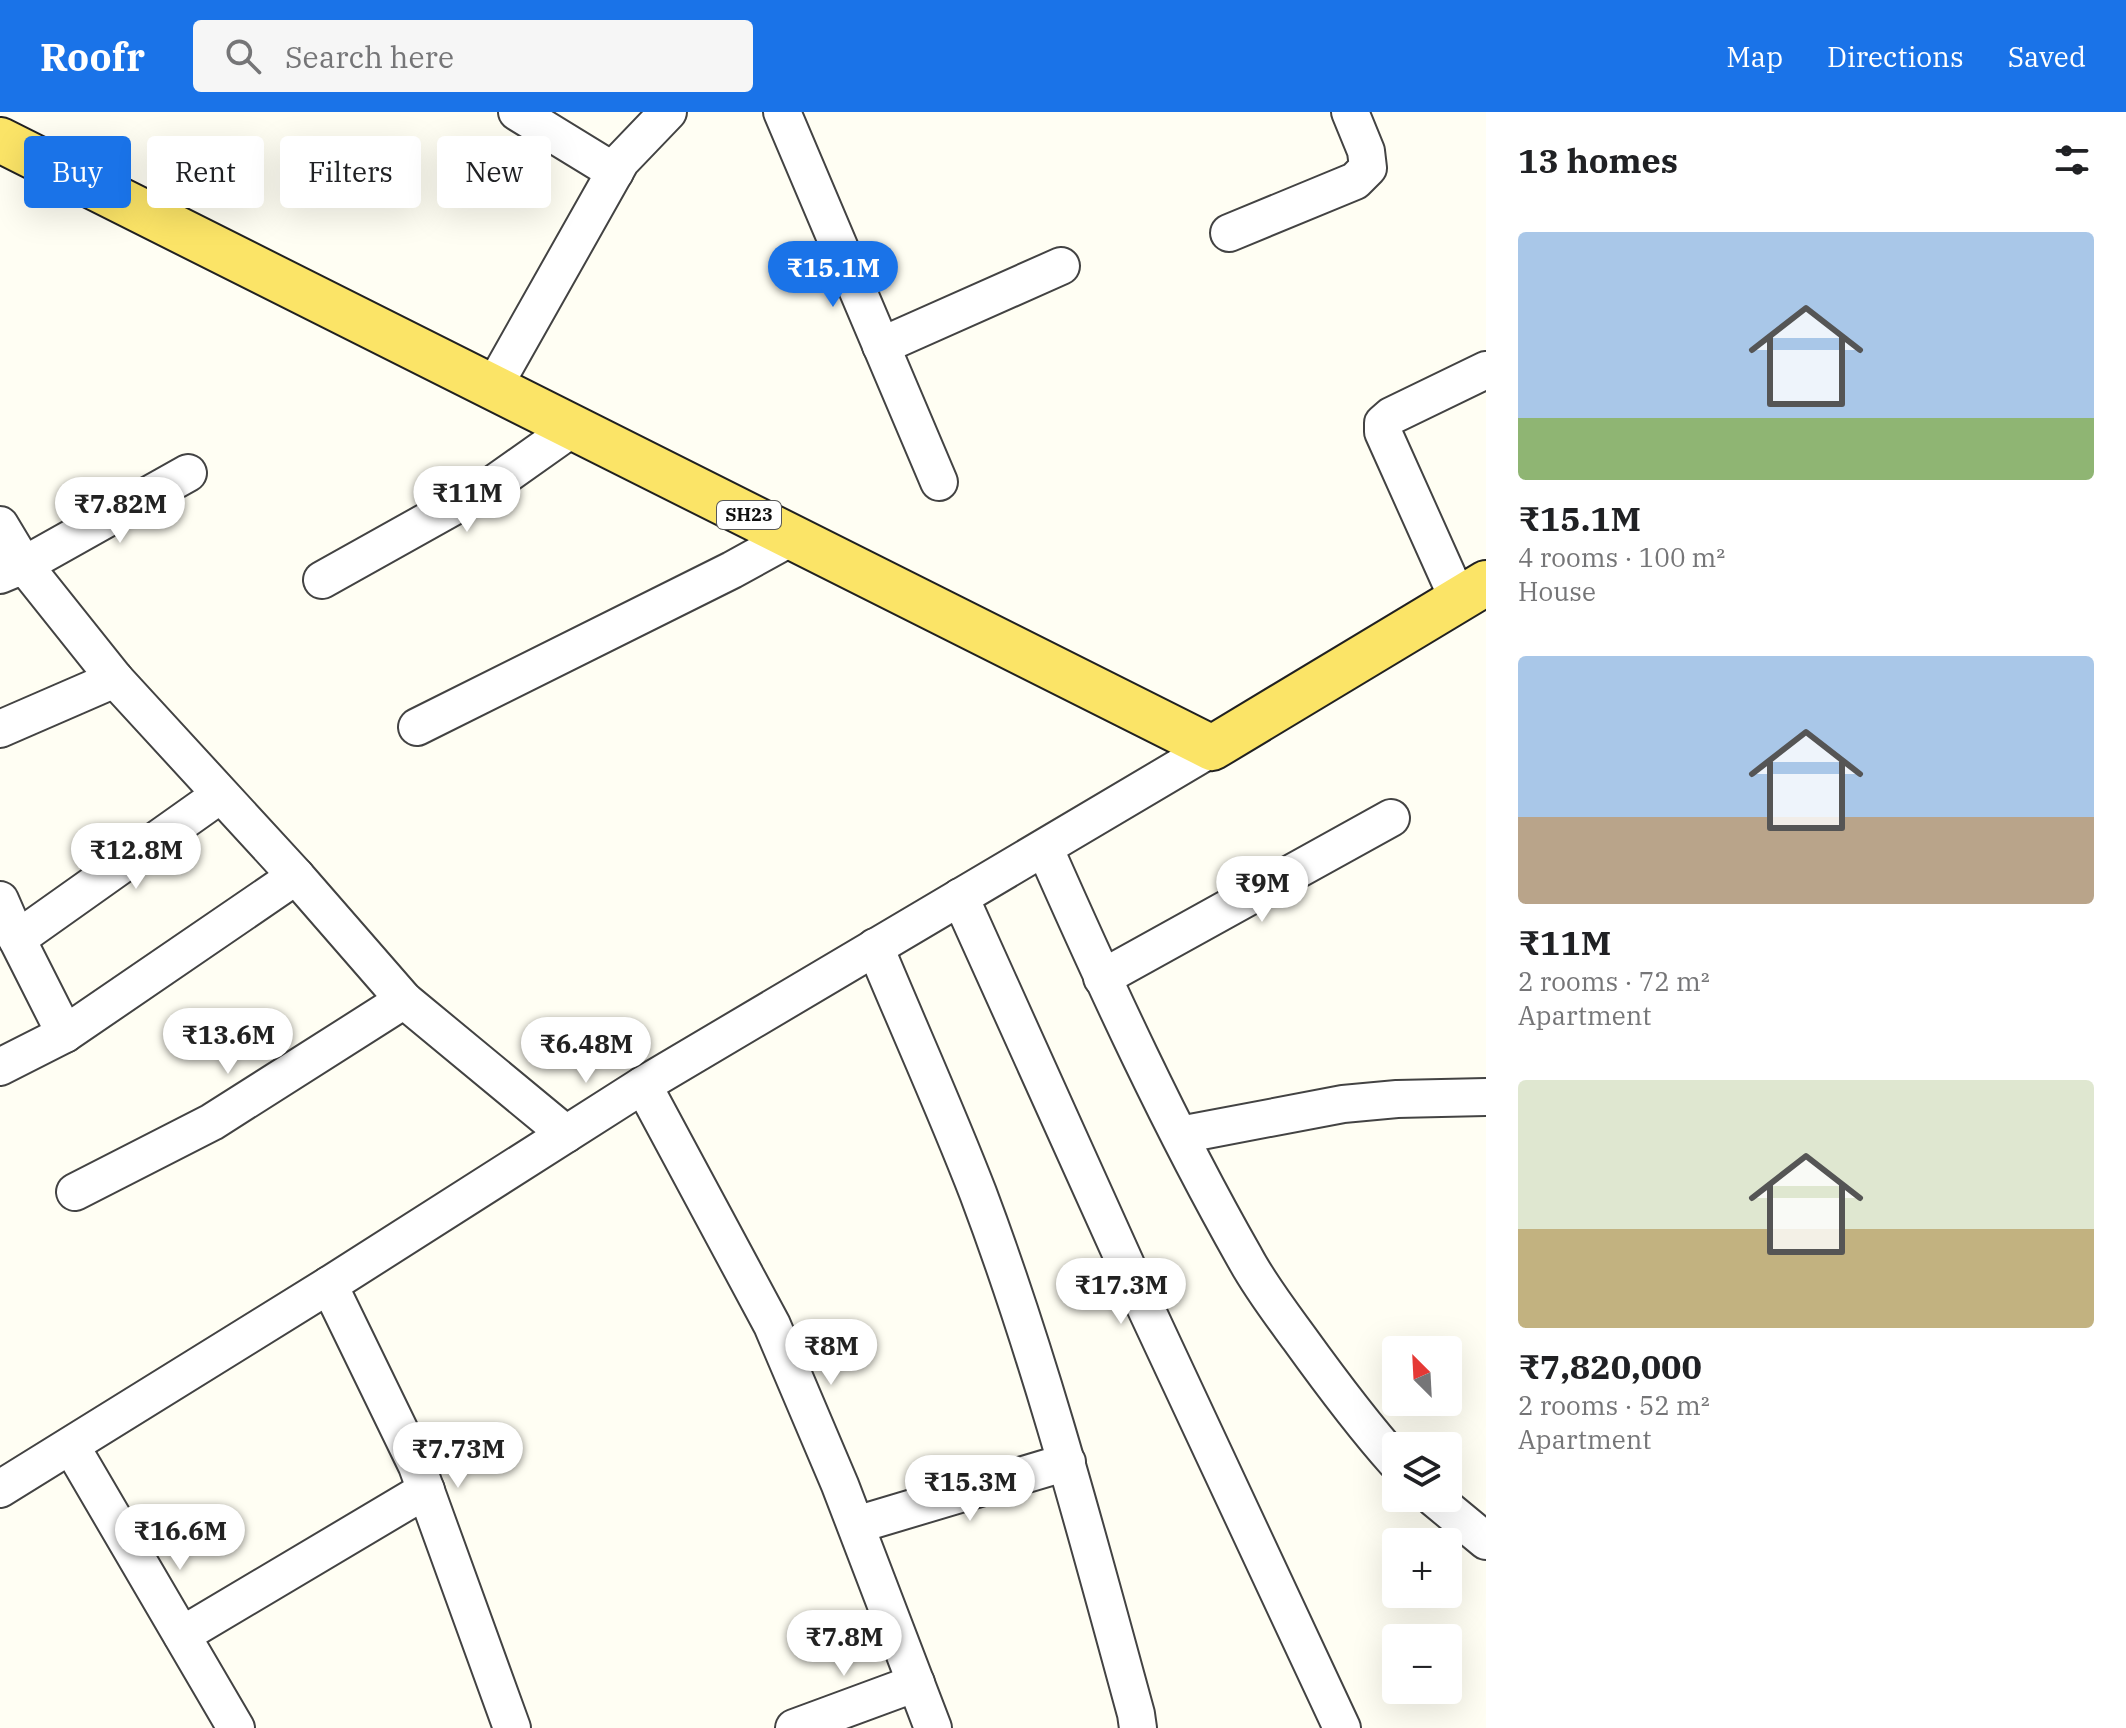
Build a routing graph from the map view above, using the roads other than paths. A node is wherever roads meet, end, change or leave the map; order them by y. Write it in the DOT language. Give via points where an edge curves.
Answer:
graph roads {
  1 [pos="517,112"];
  2 [pos="668,112"];
  3 [pos="782,112"];
  4 [pos="1350,112"];
  5 [pos="0,140"];
  6 [pos="615,172"];
  7 [pos="1229,233"];
  8 [pos="1061,266"];
  9 [pos="881,346"];
  10 [pos="1486,370"];
  11 [pos="494,386"];
  12 [pos="574,427"];
  13 [pos="188,473"];
  14 [pos="939,482"];
  15 [pos="0,525"];
  16 [pos="792,537"];
  17 [pos="12,570"];
  18 [pos="322,580"];
  19 [pos="1472,591"];
  20 [pos="115,679"];
  21 [pos="417,727"];
  22 [pos="0,729"];
  23 [pos="1212,748"];
  24 [pos="220,795"];
  25 [pos="1391,818"];
  26 [pos="1045,849"];
  27 [pos="296,876"];
  28 [pos="960,897"];
  29 [pos="0,900"];
  30 [pos="17,939"];
  31 [pos="875,947"];
  32 [pos="1102,978"];
  33 [pos="404,1000"];
  34 [pos="65,1034"];
  35 [pos="0,1067"];
  36 [pos="643,1085"];
  37 [pos="1486,1097"];
  38 [pos="566,1134"];
  39 [pos="1180,1135"];
  40 [pos="75,1192"];
  41 [pos="329,1285"];
  42 [pos="71,1446"];
  43 [pos="1382,1446"];
  44 [pos="1067,1462"];
  45 [pos="0,1489"];
  46 [pos="426,1490"];
  47 [pos="1457,1512"];
  48 [pos="1477,1524"];
  49 [pos="856,1525"];
  50 [pos="182,1635"];
  51 [pos="916,1683"];
  52 [pos="236,1728"];
  53 [pos="512,1728"];
  54 [pos="794,1728"];
  55 [pos="933,1728"];
  56 [pos="1138,1728"];
  57 [pos="1342,1728"];
  1 -- 6 [label="street"];
  2 -- 6 [label="street"];
  3 -- 9 [label="street"];
  4 -- 7 [label="street" via="1368,168 1355,181"];
  5 -- 11 [label="main road, SH23"];
  6 -- 11 [label="street"];
  8 -- 9 [label="street"];
  9 -- 14 [label="street"];
  10 -- 19 [label="street" via="1383,423 1383,432"];
  11 -- 12 [label="main road, SH23"];
  12 -- 16 [label="main road, SH23"];
  12 -- 18 [label="street" via="492,485"];
  13 -- 17 [label="street"];
  15 -- 17 [label="street"];
  16 -- 21 [label="street"];
  16 -- 23 [label="main road, SH23"];
  17 -- 20 [label="street"];
  19 -- 23 [label="main road"];
  20 -- 22 [label="street"];
  20 -- 24 [label="street"];
  23 -- 26 [label="street"];
  24 -- 27 [label="street"];
  24 -- 30 [label="street"];
  25 -- 32 [label="street"];
  26 -- 28 [label="street"];
  26 -- 32 [label="street"];
  27 -- 33 [label="street"];
  27 -- 34 [label="street"];
  28 -- 31 [label="street"];
  28 -- 57 [label="street"];
  29 -- 30 [label="street"];
  30 -- 34 [label="street"];
  31 -- 36 [label="street"];
  31 -- 44 [label="street" via="978,1192"];
  32 -- 39 [label="street"];
  33 -- 38 [label="street"];
  33 -- 40 [label="street" via="212,1122"];
  34 -- 35 [label="street"];
  36 -- 38 [label="street"];
  36 -- 49 [label="street" via="772,1325"];
  37 -- 39 [label="street" via="1343,1104"];
  38 -- 41 [label="street"];
  39 -- 43 [label="street" via="1245,1259"];
  41 -- 42 [label="street"];
  41 -- 46 [label="street"];
  42 -- 45 [label="street"];
  42 -- 50 [label="street"];
  44 -- 49 [label="street"];
  44 -- 56 [label="street"];
  46 -- 50 [label="street"];
  46 -- 53 [label="street"];
  47 -- 48 [label="street"];
  49 -- 51 [label="street"];
  50 -- 52 [label="street"];
  51 -- 54 [label="street"];
  51 -- 55 [label="street"];
}
